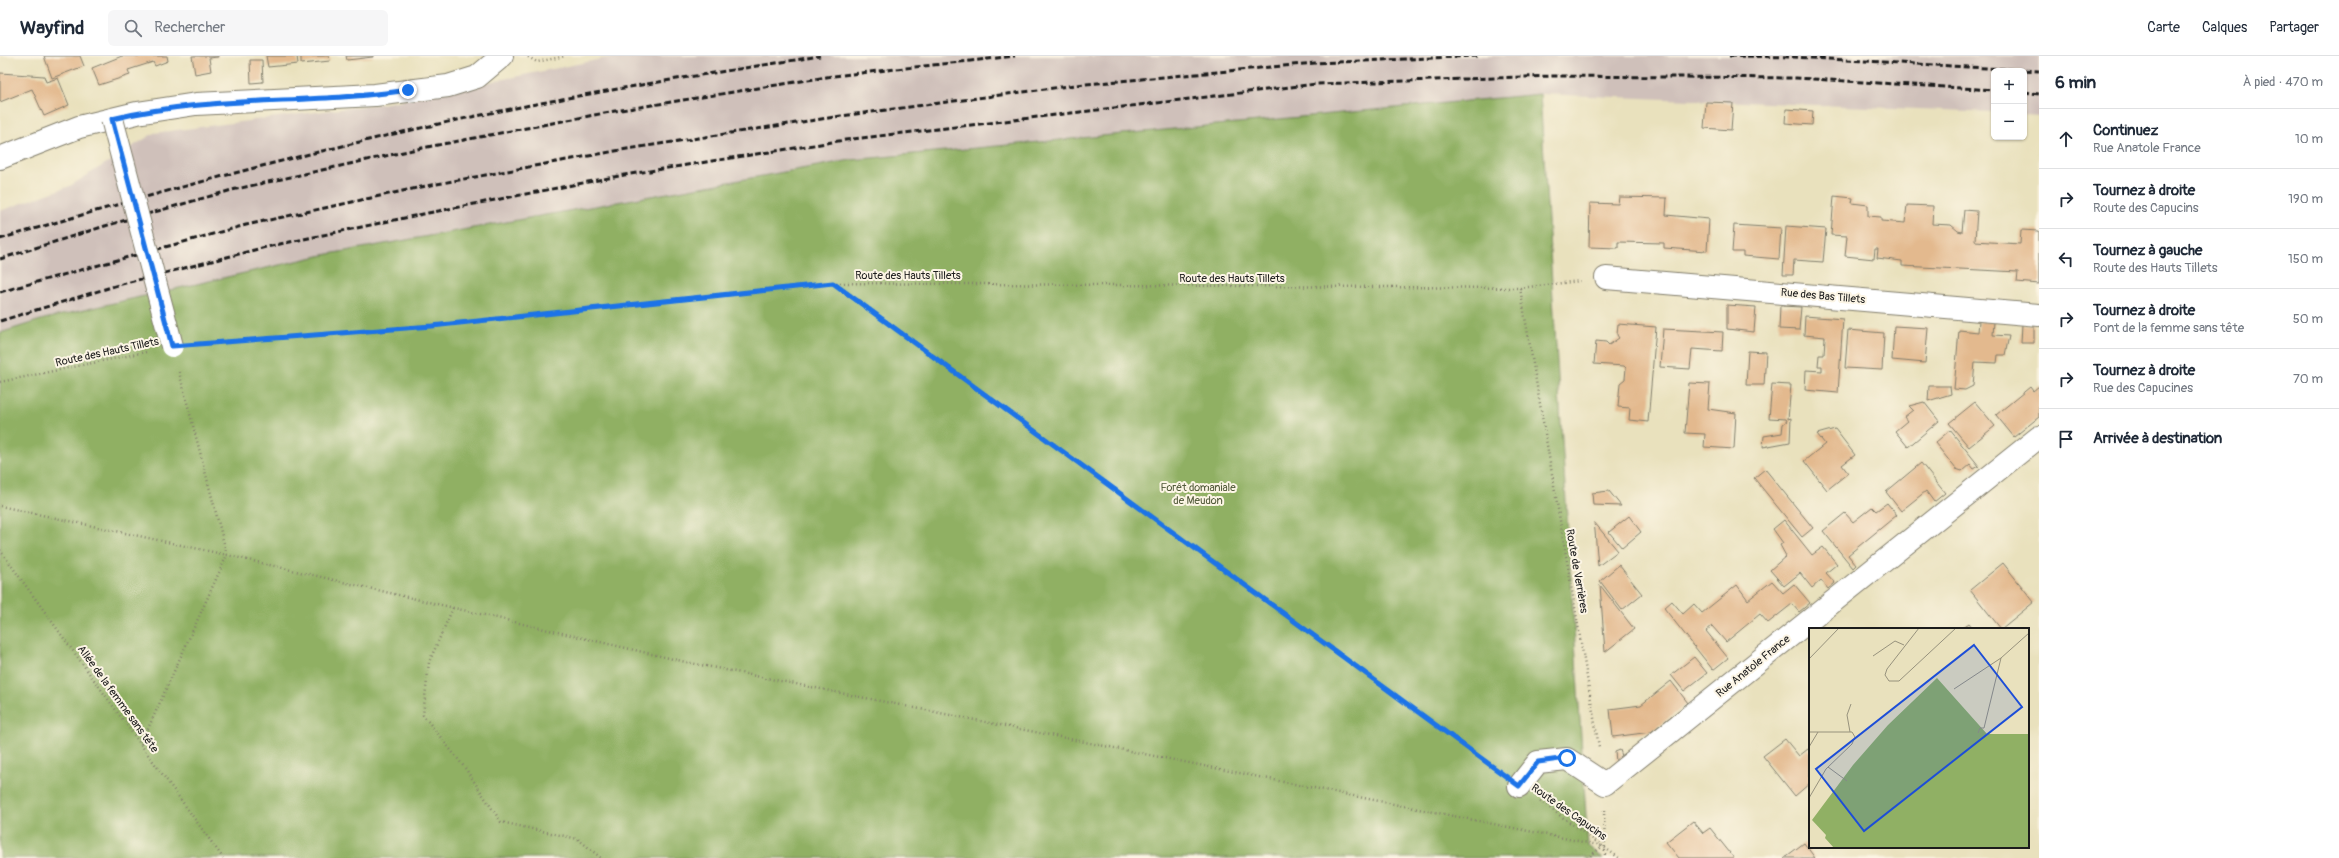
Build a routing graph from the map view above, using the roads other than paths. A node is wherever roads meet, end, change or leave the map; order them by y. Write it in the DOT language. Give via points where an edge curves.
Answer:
graph roads {
  1 [pos="502,56"];
  2 [pos="112,119"];
  3 [pos="0,158"];
  4 [pos="1606,278"];
  5 [pos="2039,315"];
  6 [pos="172,346"];
  7 [pos="2039,437"];
  8 [pos="1519,786"];
  1 -- 2 [label="street" via="477,77 448,86 375,95 196,104"];
  2 -- 3 [label="street" via="79,126"];
  2 -- 6 [label="street, bridge"];
  4 -- 5 [label="street, Rue des Bas Tillets"];
  7 -- 8 [label="street, Rue Anatole France" via="1605,784 1567,758 1538,762"];
}
